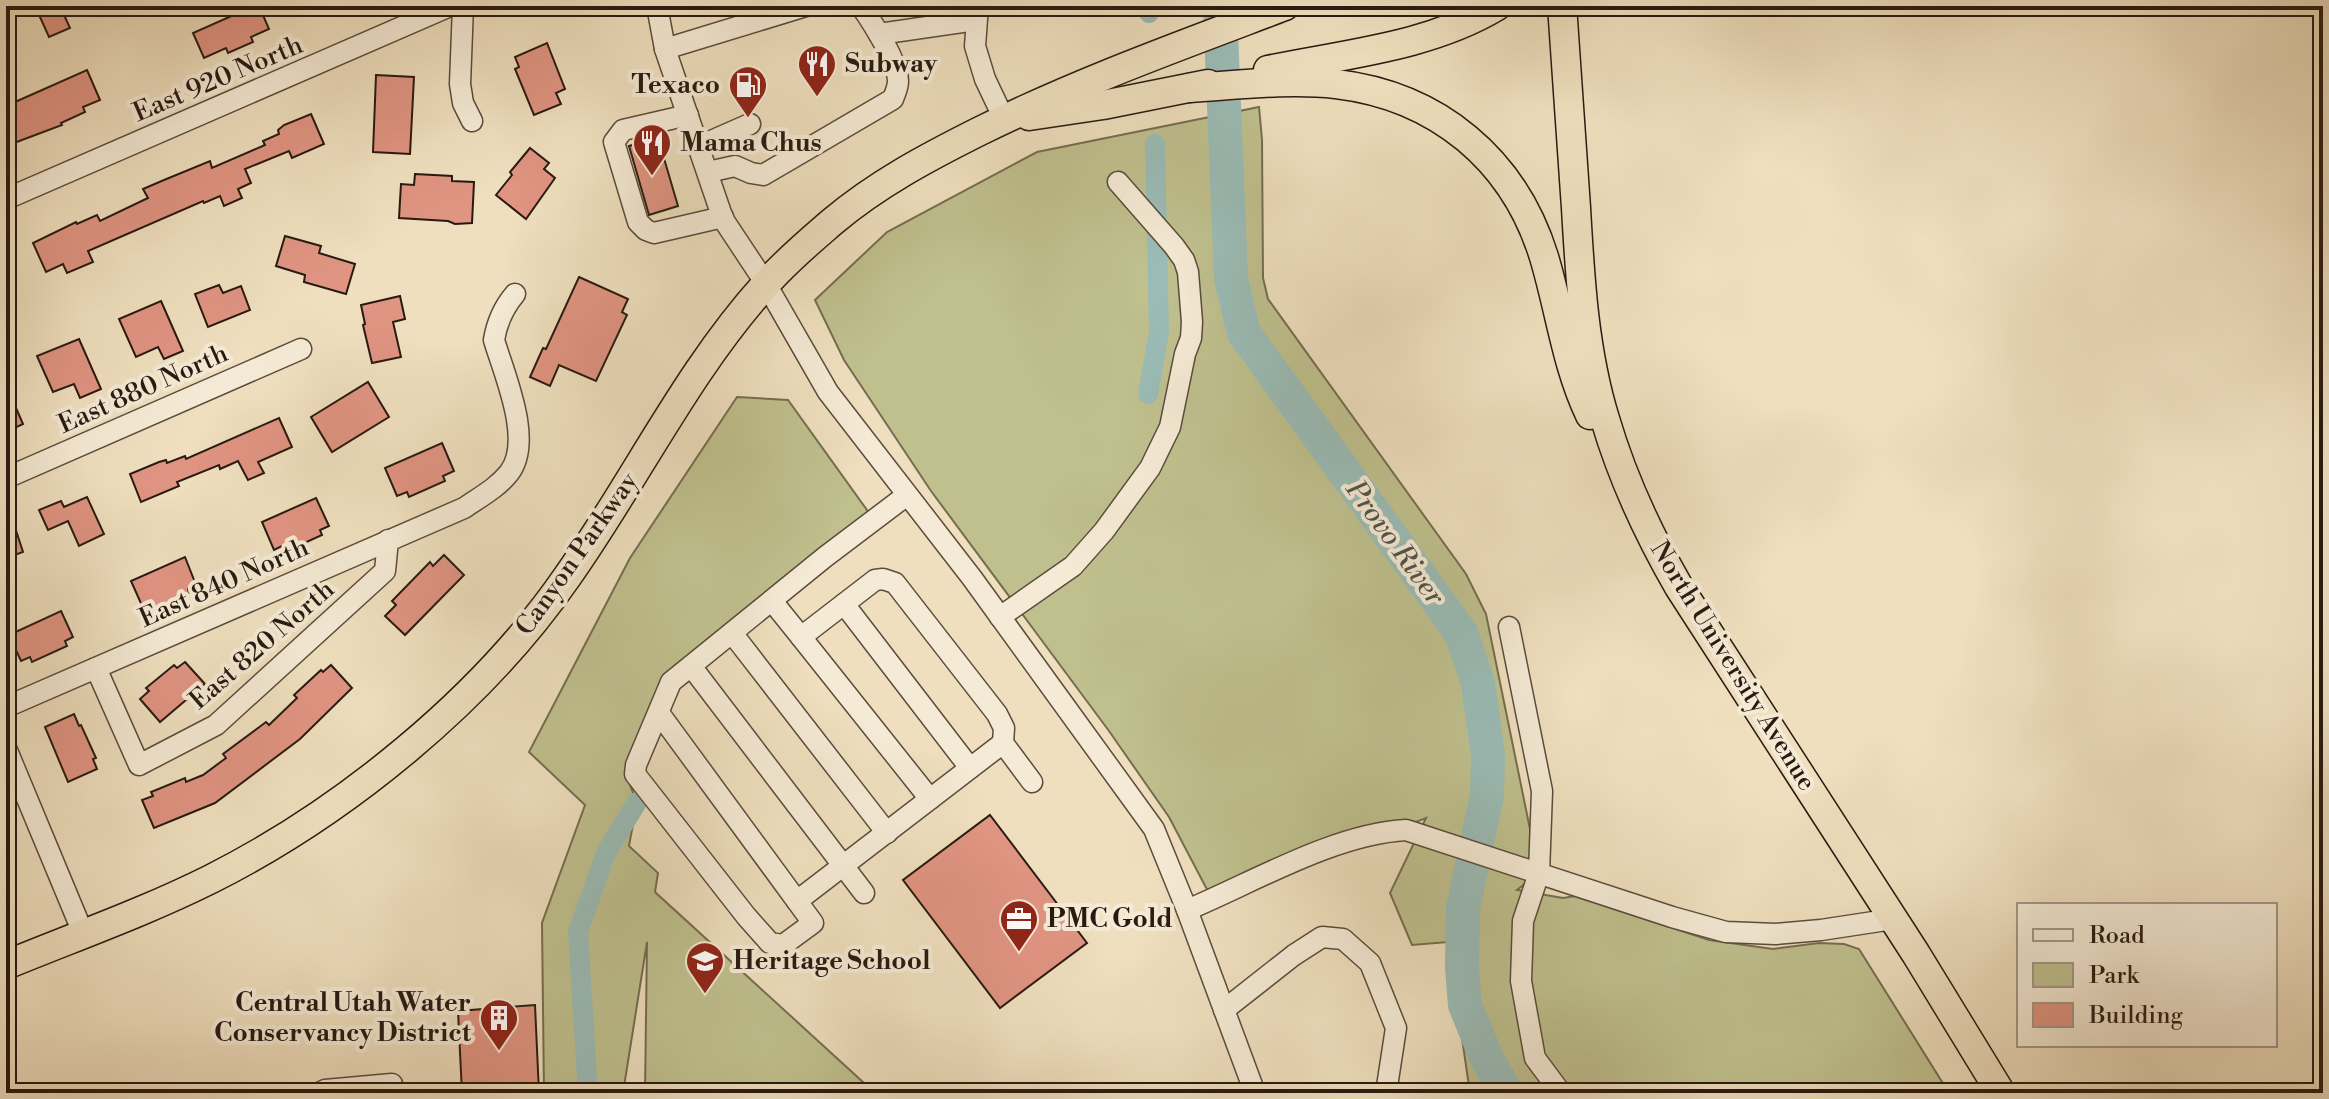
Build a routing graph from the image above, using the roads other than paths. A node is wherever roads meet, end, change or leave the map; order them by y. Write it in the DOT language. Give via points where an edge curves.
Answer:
graph roads {
  1 [pos="450,6"];
  2 [pos="463,6"];
  3 [pos="657,6"];
  4 [pos="806,6"];
  5 [pos="861,6"];
  6 [pos="1284,6"];
  7 [pos="1497,6"];
  8 [pos="1562,6"];
  9 [pos="977,13"];
  10 [pos="879,34"];
  11 [pos="665,49"];
  12 [pos="1274,76"];
  13 [pos="688,115"];
  14 [pos="1004,119"];
  15 [pos="472,121"];
  16 [pos="750,124"];
  17 [pos="700,146"];
  18 [pos="708,172"];
  19 [pos="1118,182"];
  20 [pos="6,199"];
  21 [pos="723,217"];
  22 [pos="766,284"];
  23 [pos="515,294"];
  24 [pos="301,349"];
  25 [pos="1617,456"];
  26 [pos="6,478"];
  27 [pos="907,495"];
  28 [pos="388,540"];
  29 [pos="772,601"];
  30 [pos="844,604"];
  31 [pos="1000,617"];
  32 [pos="1509,627"];
  33 [pos="732,633"];
  34 [pos="801,637"];
  35 [pos="691,666"];
  36 [pos="96,668"];
  37 [pos="6,707"];
  38 [pos="659,713"];
  39 [pos="1003,743"];
  40 [pos="6,748"];
  41 [pos="970,768"];
  42 [pos="1032,782"];
  43 [pos="14,788"];
  44 [pos="930,799"];
  45 [pos="887,833"];
  46 [pos="843,866"];
  47 [pos="1539,873"];
  48 [pos="864,893"];
  49 [pos="797,901"];
  50 [pos="1187,910"];
  51 [pos="1893,919"];
  52 [pos="83,933"];
  53 [pos="6,965"];
  54 [pos="1224,1010"];
  55 [pos="1976,1050"];
  56 [pos="392,1084"];
  57 [pos="319,1093"];
  58 [pos="1255,1093"];
  59 [pos="1386,1093"];
  60 [pos="1561,1093"];
  61 [pos="2001,1093"];
  62 [pos="2016,1093"];
  1 -- 20 [label="street, East 920 North"];
  2 -- 15 [label="street" via="460,84"];
  3 -- 11 [label="street"];
  4 -- 11 [label="street"];
  5 -- 10 [label="street"];
  6 -- 14 [label="highway, Canyon Parkway" via="1050,96"];
  7 -- 12 [label="highway" via="1439,32"];
  8 -- 25 [label="highway, North University Avenue" via="1588,344"];
  9 -- 10 [label="street"];
  9 -- 14 [label="street" via="977,56"];
  10 -- 18 [label="street" via="898,78 893,99 763,175 735,166"];
  11 -- 13 [label="street"];
  12 -- 14 [label="highway, Canyon Parkway"];
  12 -- 25 [label="highway" via="1394,97 1450,125 1487,155 1533,227 1576,381 1593,422"];
  13 -- 17 [label="street"];
  13 -- 21 [label="street" via="623,130 614,142 638,222 654,233"];
  14 -- 22 [label="highway, Canyon Parkway" via="861,199"];
  16 -- 17 [label="street"];
  17 -- 18 [label="street"];
  18 -- 21 [label="street"];
  19 -- 31 [label="street" via="1187,265 1191,338 1170,427 1150,468 1073,566"];
  21 -- 22 [label="street"];
  22 -- 27 [label="street" via="828,392"];
  22 -- 52 [label="highway, Canyon Parkway" via="696,375 559,589 465,695 391,761 300,828 213,878"];
  23 -- 28 [label="street, East 840 North" via="504,307 494,340 517,417 519,441 510,471 464,508"];
  24 -- 26 [label="street, East 880 North"];
  25 -- 51 [label="highway, North University Avenue" via="1679,587"];
  27 -- 29 [label="street"];
  27 -- 31 [label="street"];
  28 -- 36 [label="street, East 840 North"];
  28 -- 36 [label="street, East 820 North" via="385,571 216,725 139,765"];
  29 -- 33 [label="street"];
  29 -- 34 [label="street"];
  30 -- 34 [label="street"];
  30 -- 39 [label="street" via="875,580 895,583 997,714 1004,728"];
  30 -- 41 [label="street"];
  31 -- 50 [label="street" via="1154,829"];
  32 -- 47 [label="street" via="1542,791"];
  33 -- 35 [label="street"];
  33 -- 45 [label="street"];
  34 -- 44 [label="street"];
  35 -- 38 [label="street" via="671,682"];
  35 -- 46 [label="street"];
  36 -- 37 [label="street, East 840 North"];
  38 -- 49 [label="street"];
  38 -- 49 [label="street" via="635,774 770,943 783,945 813,923"];
  39 -- 41 [label="street"];
  39 -- 42 [label="street"];
  40 -- 43 [label="street"];
  41 -- 44 [label="street"];
  43 -- 52 [label="street"];
  44 -- 45 [label="street"];
  45 -- 46 [label="street"];
  46 -- 48 [label="street"];
  46 -- 49 [label="street"];
  47 -- 50 [label="street" via="1428,836 1390,831 1319,850"];
  47 -- 51 [label="street" via="1726,932 1776,934"];
  47 -- 60 [label="street" via="1523,921 1521,981 1535,1058"];
  50 -- 54 [label="street"];
  51 -- 55 [label="highway, North University Avenue"];
  52 -- 53 [label="highway, Canyon Parkway"];
  54 -- 58 [label="street"];
  54 -- 59 [label="street" via="1322,937 1343,939 1370,963 1396,1028"];
  55 -- 61 [label="highway, North University Avenue"];
  55 -- 62 [label="highway"];
  56 -- 57 [label="street"];
}
